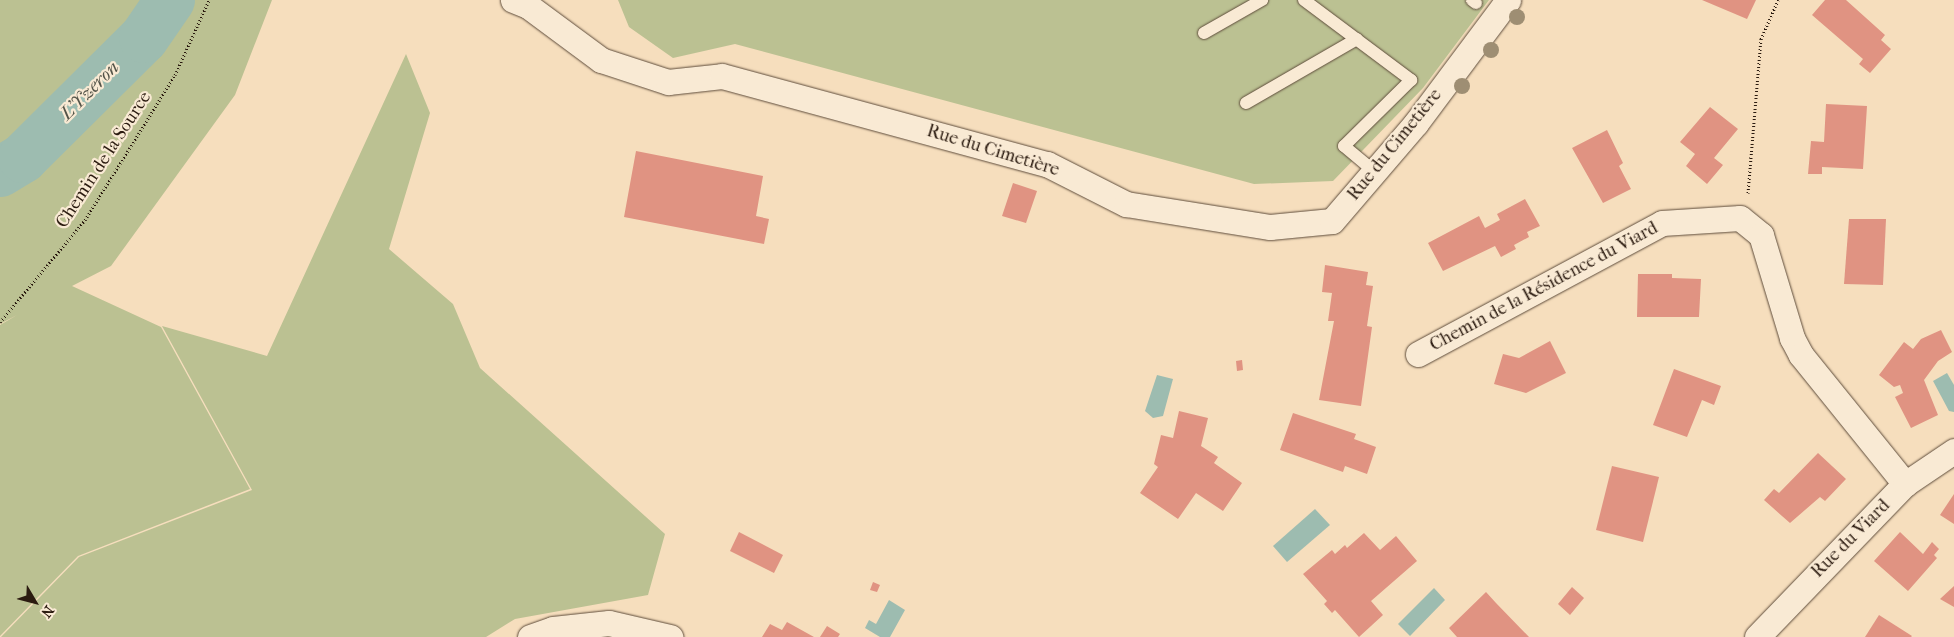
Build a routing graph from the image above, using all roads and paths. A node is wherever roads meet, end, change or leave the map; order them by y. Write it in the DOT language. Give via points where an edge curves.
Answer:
graph roads {
  1 [pos="209,0"];
  2 [pos="513,0"];
  3 [pos="1262,0"];
  4 [pos="1304,0"];
  5 [pos="1508,0"];
  6 [pos="1778,0"];
  7 [pos="1204,33"];
  8 [pos="1357,39"];
  9 [pos="1246,103"];
  10 [pos="1375,172"];
  11 [pos="1747,224"];
  12 [pos="0,322"];
  13 [pos="1418,354"];
  14 [pos="1954,451"];
  15 [pos="1905,484"];
  16 [pos="530,637"];
  17 [pos="670,637"];
  18 [pos="1756,637"];
  1 -- 12 [label="path, Chemin de la Source" via="175,75 85,220"];
  2 -- 10 [label="street, Rue du Cimetière" via="528,6 609,63 668,82 722,76 797,94 1047,164 1126,204 1270,227 1332,221"];
  3 -- 7 [label="lane"];
  4 -- 8 [label="lane"];
  5 -- 10 [label="street, Rue du Cimetière"];
  6 -- 11 [label="path" via="1762,39 1758,107 1748,164"];
  8 -- 9 [label="lane"];
  8 -- 10 [label="lane" via="1411,80 1344,146"];
  11 -- 13 [label="street, Chemin de la Résidence du Viard" via="1740,218 1662,223"];
  11 -- 15 [label="street" via="1761,235 1792,338 1801,355"];
  14 -- 15 [label="street, Rue du Viard"];
  15 -- 18 [label="street, Rue du Viard"];
  16 -- 17 [label="street" via="553,629 609,623"];
}
